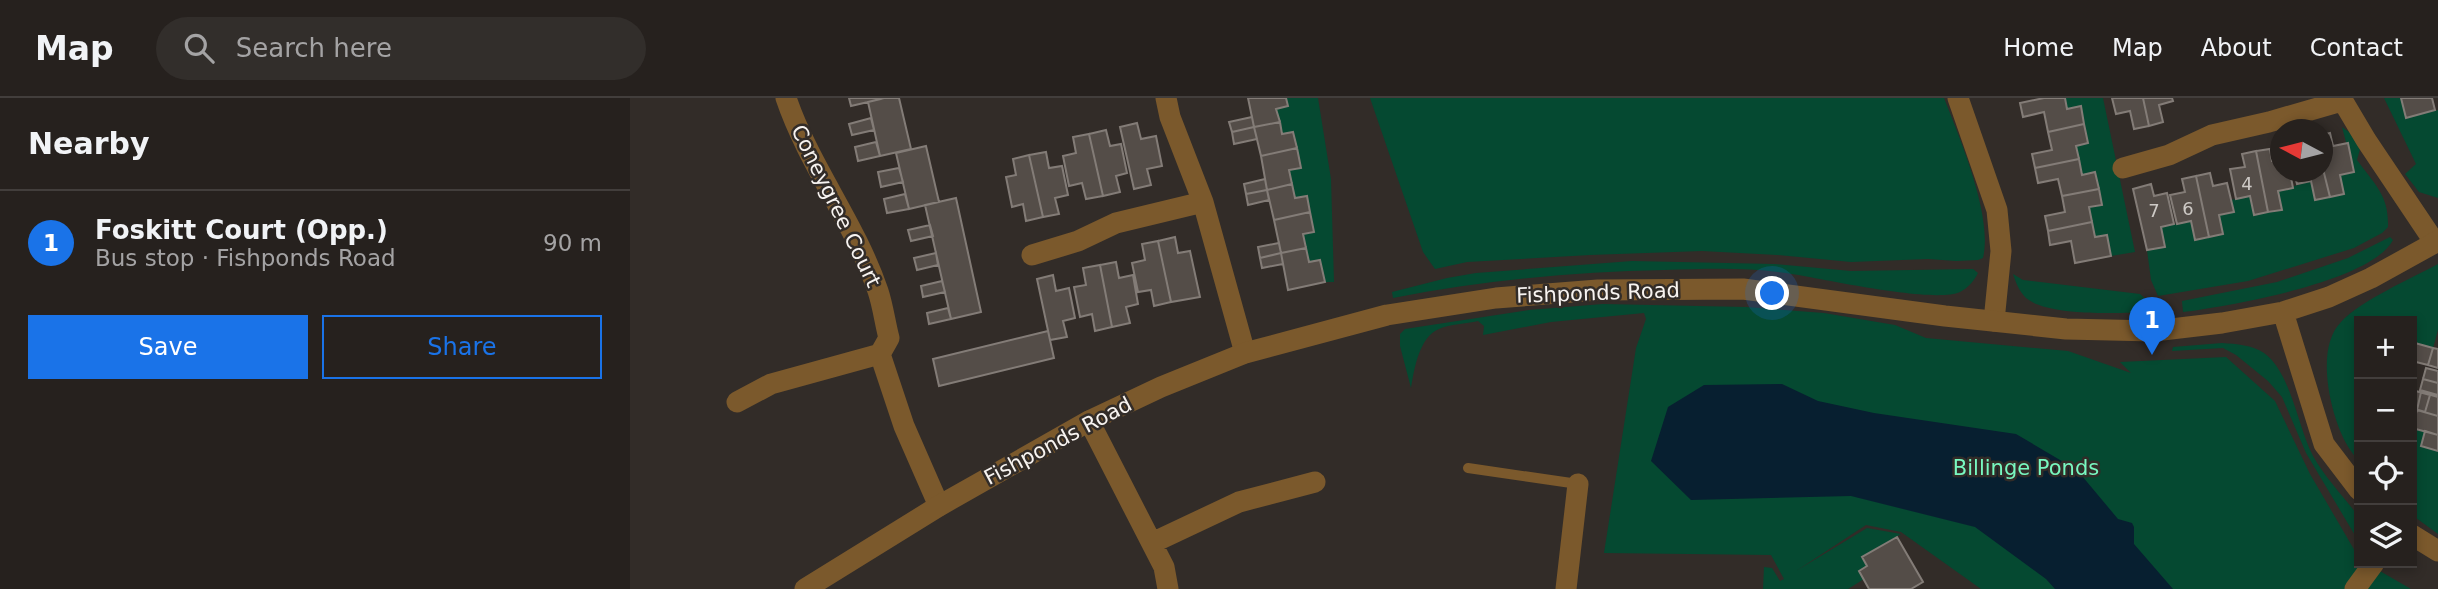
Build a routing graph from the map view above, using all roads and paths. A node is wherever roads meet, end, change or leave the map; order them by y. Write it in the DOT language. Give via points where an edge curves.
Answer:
graph roads {
  1 [pos="786,98"];
  2 [pos="1166,98"];
  3 [pos="1958,98"];
  4 [pos="2342,99"];
  5 [pos="2123,168"];
  6 [pos="1203,202"];
  7 [pos="2437,242"];
  8 [pos="1032,255"];
  9 [pos="2283,312"];
  10 [pos="1994,321"];
  11 [pos="1245,353"];
  12 [pos="880,354"];
  13 [pos="737,402"];
  14 [pos="1089,421"];
  15 [pos="1468,468"];
  16 [pos="1315,482"];
  17 [pos="2354,483"];
  18 [pos="1578,484"];
  19 [pos="939,506"];
  20 [pos="2417,538"];
  21 [pos="1152,543"];
  22 [pos="2438,551"];
  23 [pos="2371,568"];
  24 [pos="805,589"];
  25 [pos="1168,589"];
  26 [pos="1566,589"];
  27 [pos="2356,589"];
  1 -- 12 [label="street, Coneygree Court" via="798,132 878,292 889,338"];
  2 -- 6 [label="street"];
  3 -- 10 [label="street" via="1997,210 2001,251"];
  4 -- 5 [label="street" via="2212,135 2169,155"];
  4 -- 7 [label="street"];
  6 -- 8 [label="street" via="1116,223"];
  6 -- 11 [label="street"];
  7 -- 9 [label="street, Fishponds Road" via="2371,278"];
  9 -- 10 [label="street, Fishponds Road" via="2154,331"];
  9 -- 17 [label="street" via="2324,444"];
  10 -- 11 [label="street, Fishponds Road" via="1744,289 1598,290 1496,298 1387,315"];
  11 -- 14 [label="street, Fishponds Road"];
  12 -- 13 [label="street" via="771,384"];
  12 -- 19 [label="street, Coneygree Court" via="904,426"];
  14 -- 19 [label="street, Fishponds Road"];
  14 -- 21 [label="street"];
  15 -- 18 [label="lane"];
  16 -- 21 [label="street" via="1239,502"];
  18 -- 26 [label="street"];
  19 -- 24 [label="street, Fishponds Road"];
  20 -- 22 [label="street"];
  21 -- 25 [label="street"];
  23 -- 27 [label="street"];
}
